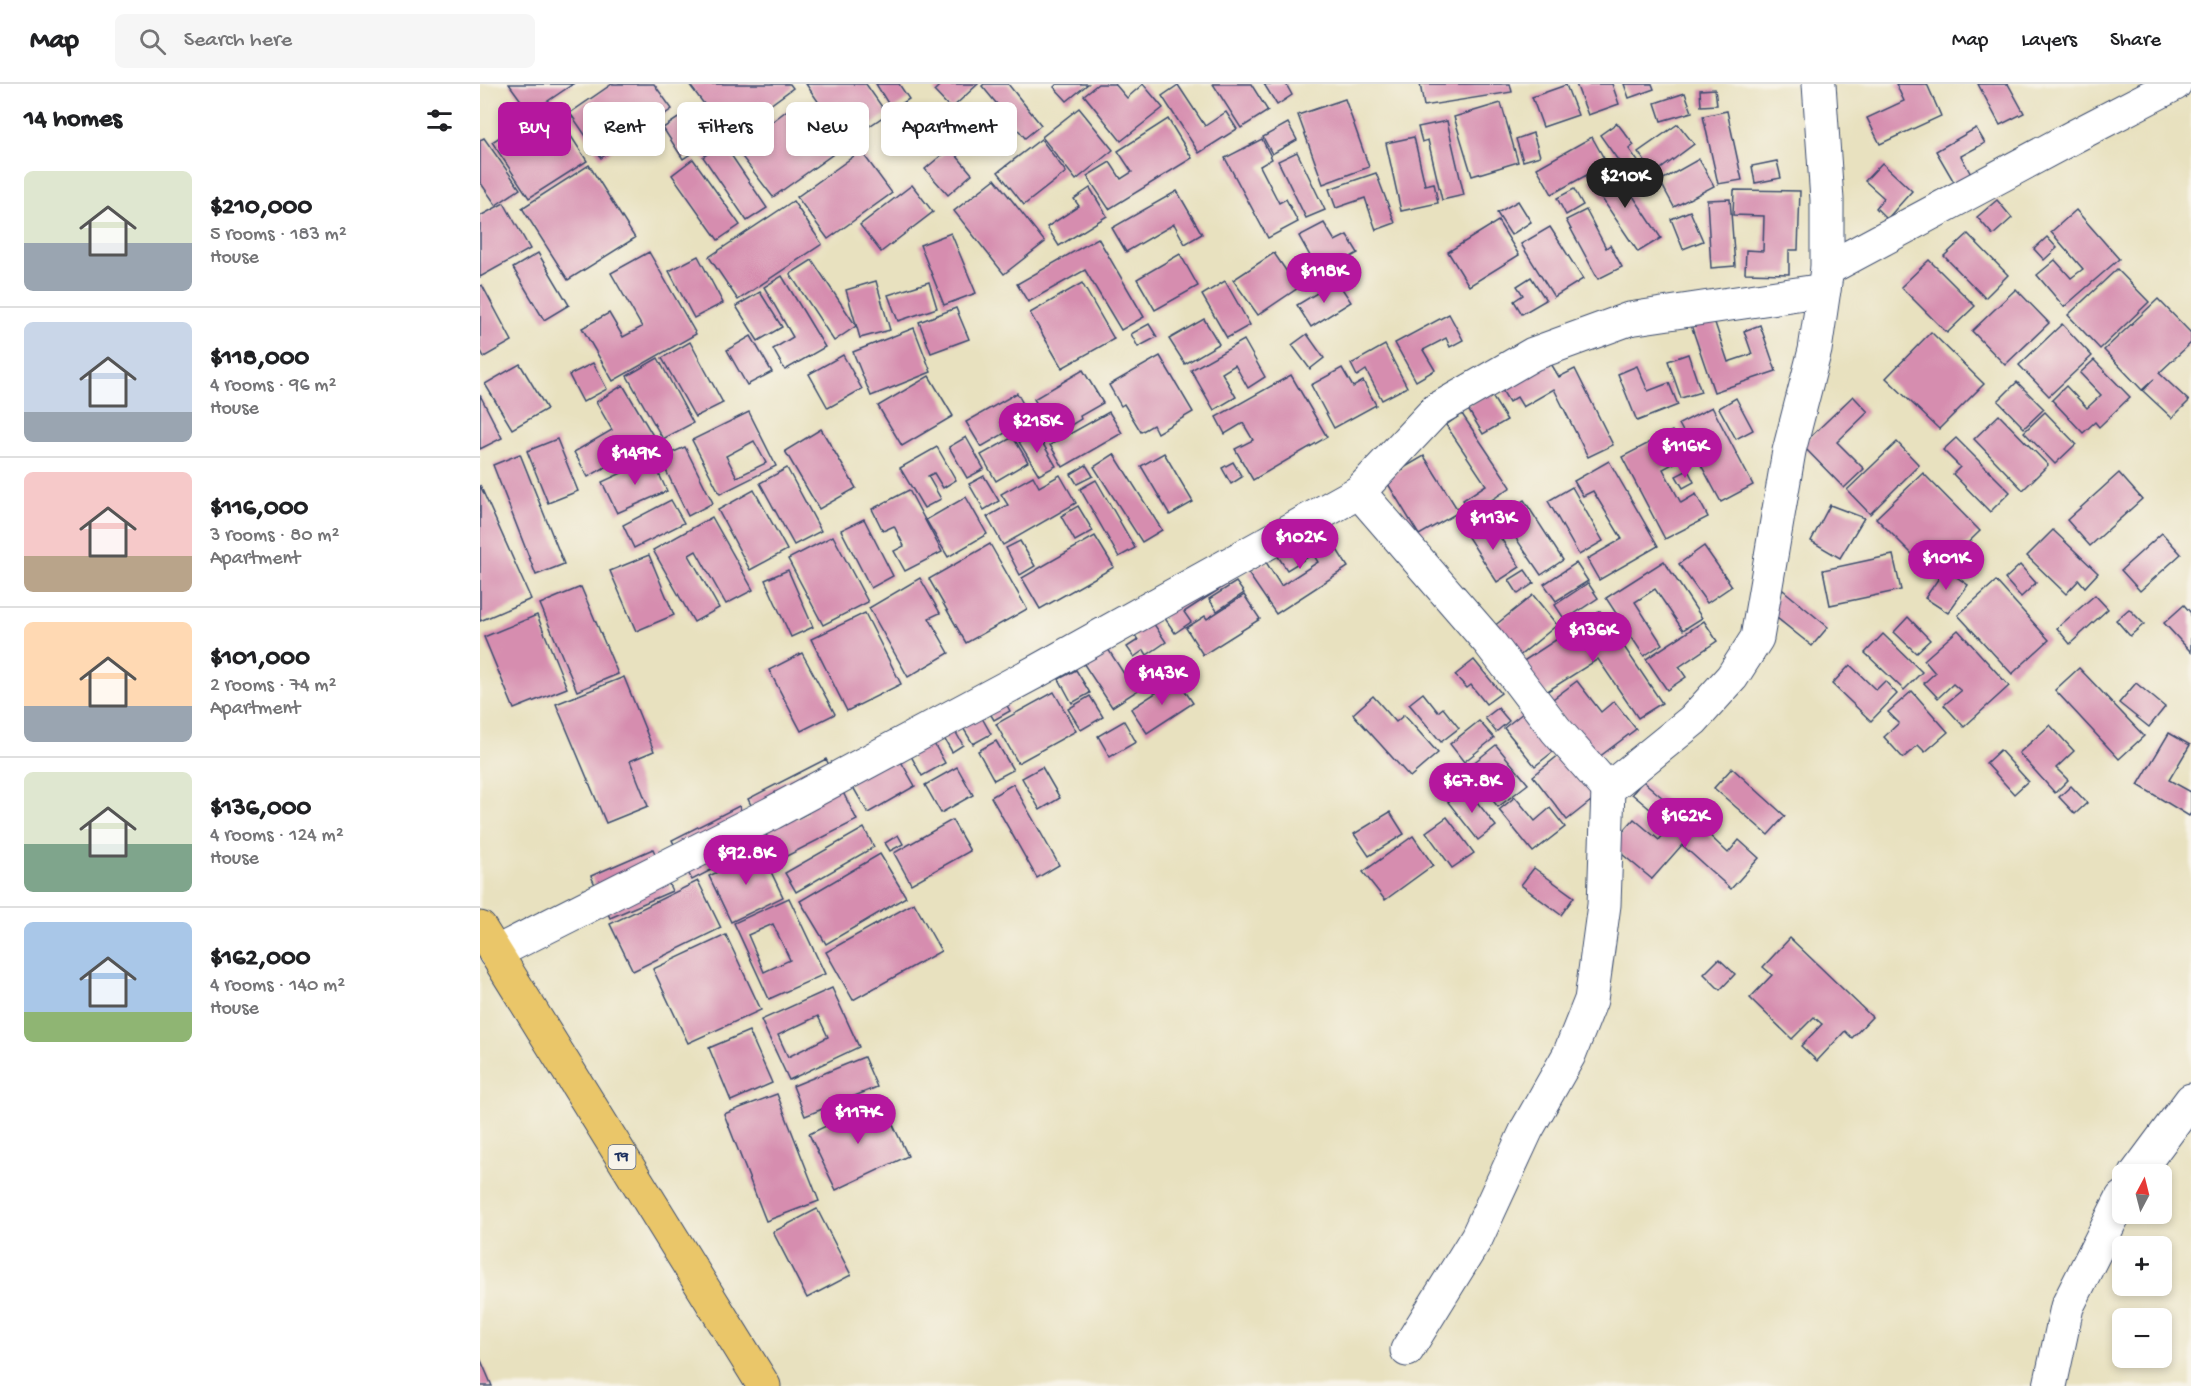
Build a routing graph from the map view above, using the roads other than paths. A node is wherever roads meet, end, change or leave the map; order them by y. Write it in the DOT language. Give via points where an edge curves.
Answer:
graph roads {
  1 [pos="1819,84"];
  2 [pos="2175,84"];
  3 [pos="1826,280"];
  4 [pos="1359,492"];
  5 [pos="1608,789"];
  6 [pos="487,940"];
  7 [pos="2191,1100"];
  8 [pos="2143,1164"];
  9 [pos="2112,1218"];
  10 [pos="1407,1350"];
  11 [pos="764,1386"];
  12 [pos="2050,1386"];
  1 -- 3 [label="street" via="1827,200"];
  2 -- 3 [label="street" via="2073,137"];
  3 -- 4 [label="street" via="1629,318 1533,354 1436,410"];
  3 -- 5 [label="street" via="1815,350 1789,452 1757,638 1732,676 1693,720"];
  4 -- 5 [label="street" via="1489,642 1556,730"];
  4 -- 6 [label="street" via="772,813"];
  5 -- 10 [label="street" via="1604,906 1592,1000 1569,1055 1527,1129 1477,1237"];
  6 -- 11 [label="highway, T9"];
  7 -- 8 [label="street"];
  9 -- 12 [label="street" via="2067,1307"];
}
